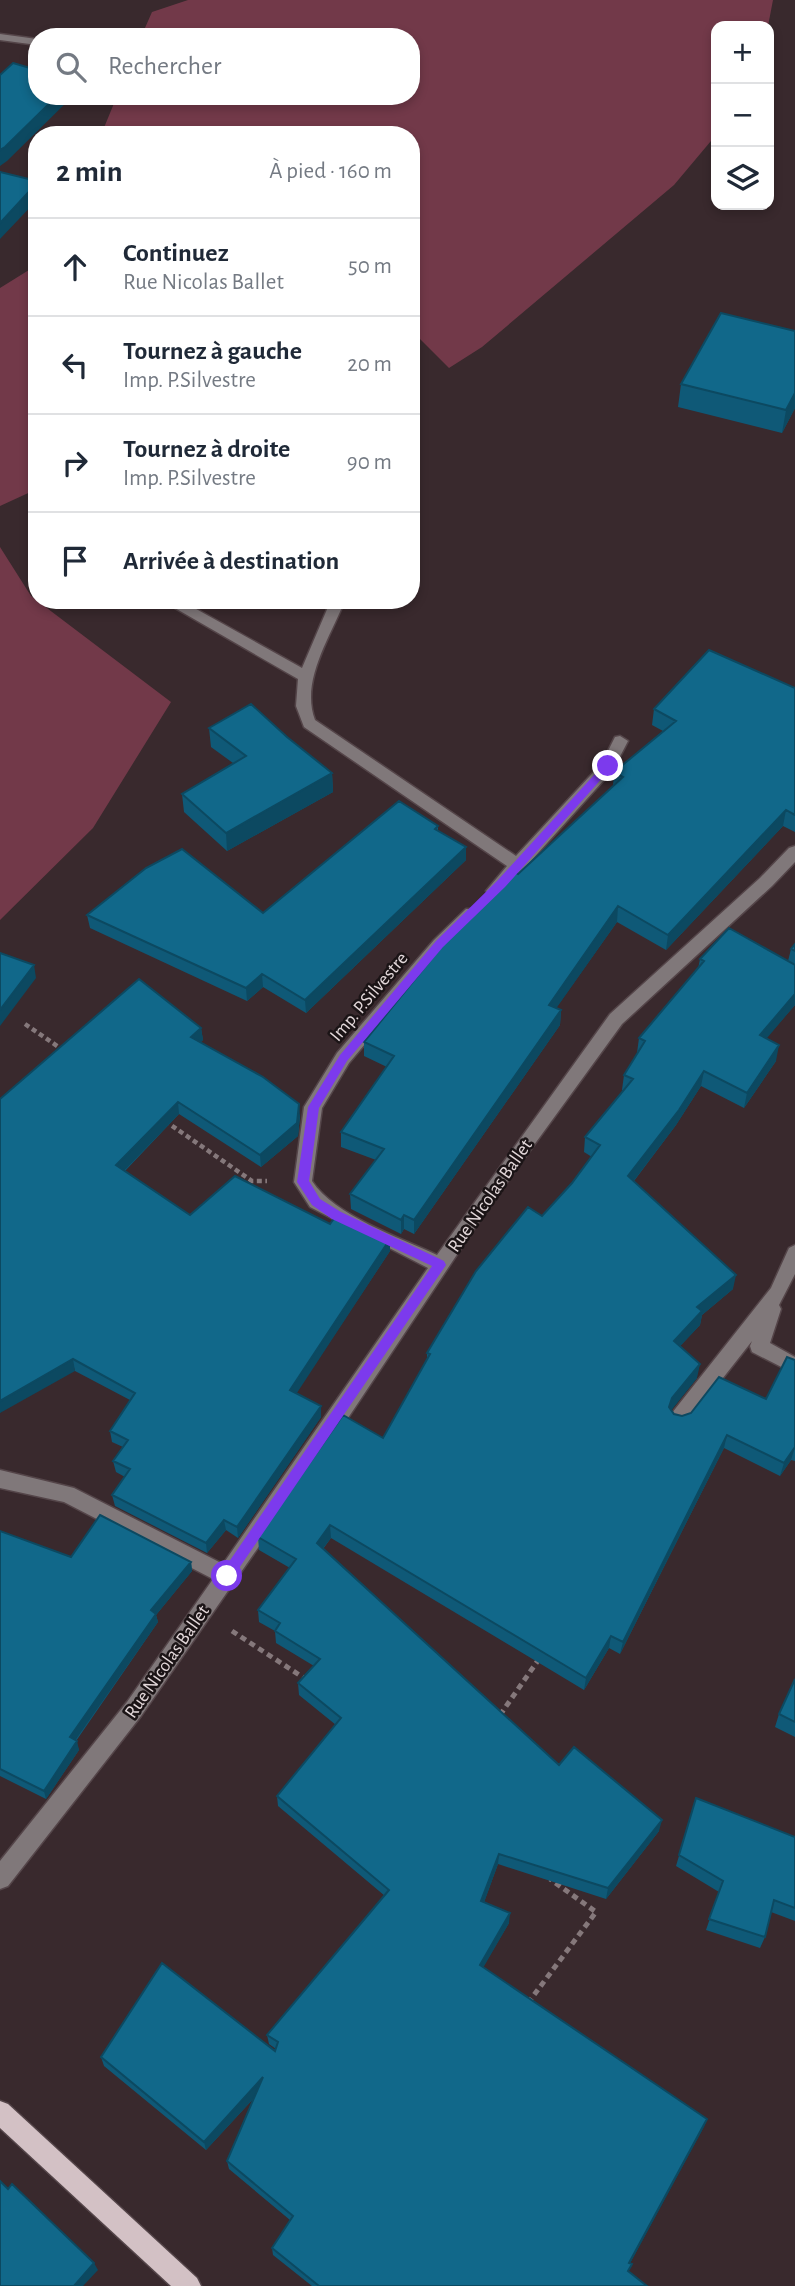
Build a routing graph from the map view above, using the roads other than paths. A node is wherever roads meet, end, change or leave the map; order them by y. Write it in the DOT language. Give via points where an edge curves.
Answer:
graph roads {
  1 [pos="0,37"];
  2 [pos="28,41"];
  3 [pos="184,609"];
  4 [pos="334,609"];
  5 [pos="306,677"];
  6 [pos="620,741"];
  7 [pos="795,852"];
  8 [pos="518,865"];
  9 [pos="795,1254"];
  10 [pos="440,1265"];
  11 [pos="778,1293"];
  12 [pos="795,1366"];
  13 [pos="679,1419"];
  14 [pos="0,1479"];
  15 [pos="227,1576"];
  16 [pos="0,1878"];
  17 [pos="0,2112"];
  18 [pos="189,2286"];
  1 -- 2 [label="street"];
  3 -- 5 [label="street"];
  4 -- 5 [label="street"];
  5 -- 8 [label="street" via="302,707 309,723"];
  6 -- 8 [label="street, Imp. P.Silvestre" via="608,766"];
  7 -- 10 [label="street, Rue Nicolas Ballet" via="616,1019"];
  8 -- 10 [label="street, Imp. P.Silvestre" via="440,944 344,1058 313,1107 303,1182 316,1202"];
  9 -- 11 [label="street"];
  10 -- 15 [label="street, Rue Nicolas Ballet"];
  11 -- 12 [label="street" via="759,1346"];
  11 -- 13 [label="street"];
  14 -- 15 [label="street" via="67,1494"];
  15 -- 16 [label="street, Rue Nicolas Ballet" via="134,1709"];
  17 -- 18 [label="main road"];
}
